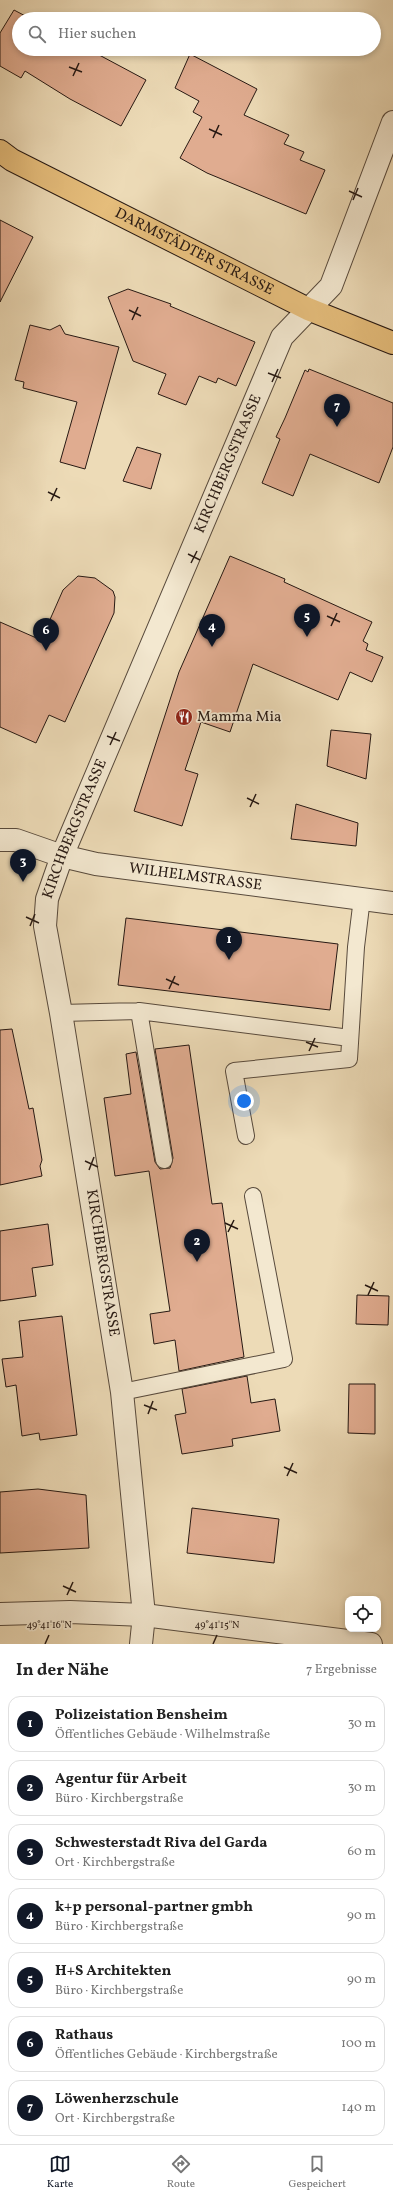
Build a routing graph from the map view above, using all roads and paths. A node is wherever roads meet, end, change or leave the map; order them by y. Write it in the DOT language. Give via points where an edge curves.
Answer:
graph roads {
  1 [pos="393,122"];
  2 [pos="0,151"];
  3 [pos="308,309"];
  4 [pos="393,343"];
  5 [pos="0,840"];
  6 [pos="62,856"];
  7 [pos="362,898"];
  8 [pos="393,903"];
  9 [pos="139,1011"];
  10 [pos="61,1013"];
  11 [pos="350,1038"];
  12 [pos="246,1136"];
  13 [pos="164,1160"];
  14 [pos="253,1196"];
  15 [pos="122,1392"];
  16 [pos="0,1614"];
  17 [pos="144,1615"];
  18 [pos="141,1644"];
  19 [pos="371,1644"];
  1 -- 3 [label="street, KIRCHBERGSTRASSE" via="331,286"];
  2 -- 3 [label="main road, DARMSTÄDTER STRASSE" via="12,160"];
  3 -- 4 [label="main road, DARMSTÄDTER STRASSE"];
  3 -- 6 [label="street, KIRCHBERGSTRASSE" via="282,337"];
  5 -- 6 [label="street, WILHELMSTRASSE" via="16,840"];
  6 -- 7 [label="street, WILHELMSTRASSE" via="102,865"];
  6 -- 10 [label="street, KIRCHBERGSTRASSE" via="47,899 45,926"];
  7 -- 8 [label="street, WILHELMSTRASSE"];
  7 -- 11 [label="lane"];
  9 -- 10 [label="lane"];
  9 -- 11 [label="lane"];
  9 -- 13 [label="lane"];
  10 -- 15 [label="street, KIRCHBERGSTRASSE"];
  11 -- 12 [label="lane" via="349,1059 234,1071"];
  14 -- 15 [label="lane" via="284,1359"];
  15 -- 17 [label="street, KIRCHBERGSTRASSE"];
  16 -- 17 [label="street" via="70,1612"];
  17 -- 18 [label="street, KIRCHBERGSTRASSE"];
  17 -- 19 [label="street"];
}
